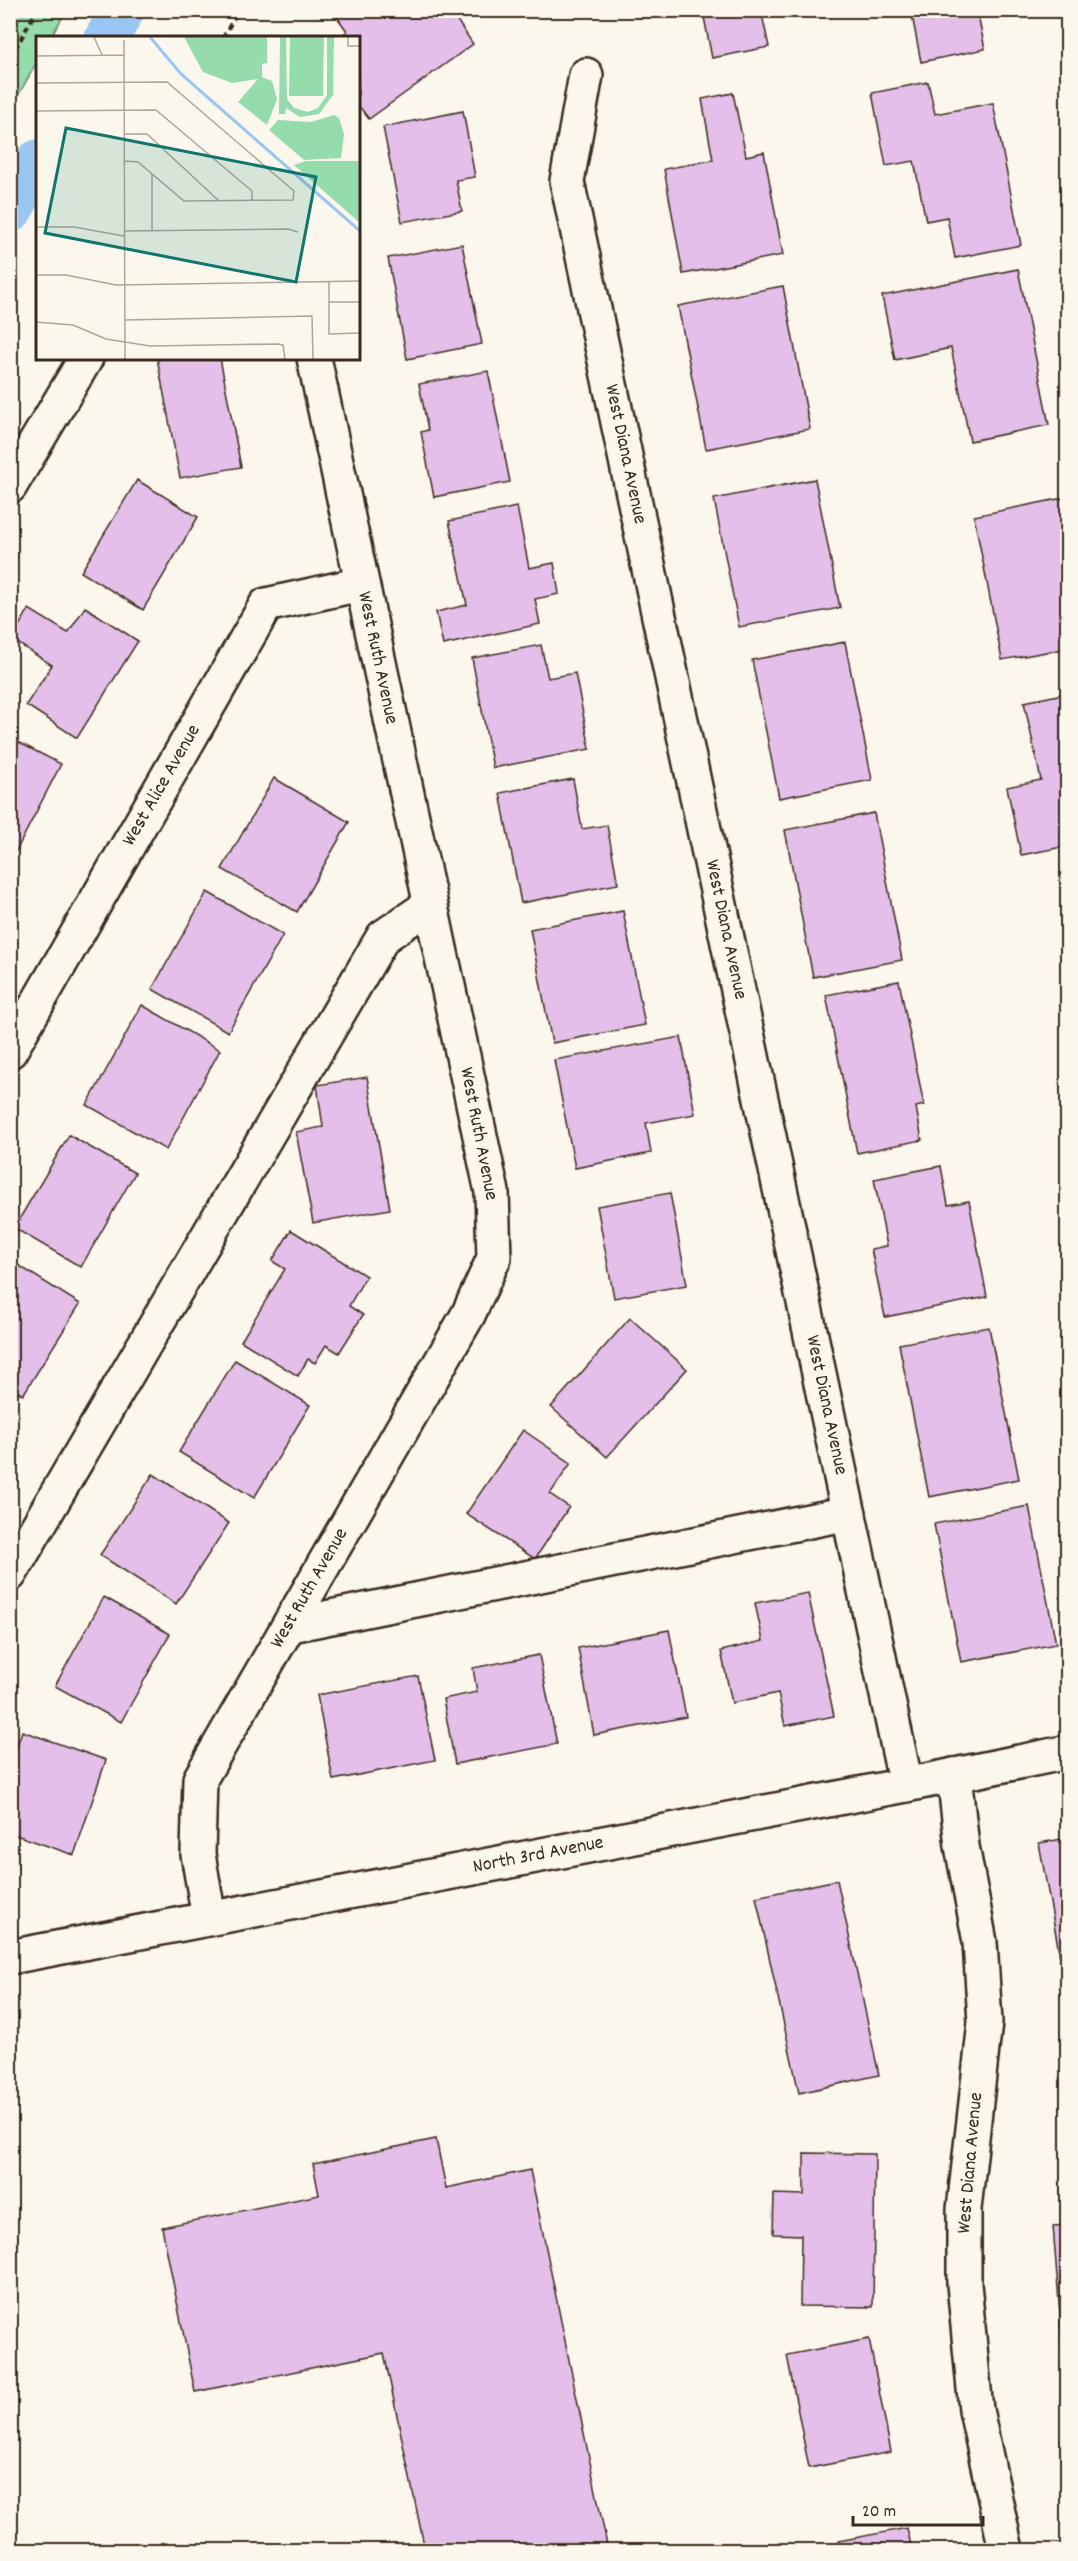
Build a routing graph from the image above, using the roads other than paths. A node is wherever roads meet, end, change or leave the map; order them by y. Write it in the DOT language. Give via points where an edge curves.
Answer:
graph roads {
  1 [pos="586,75"];
  2 [pos="85,360"];
  3 [pos="314,360"];
  4 [pos="10,486"];
  5 [pos="361,584"];
  6 [pos="430,905"];
  7 [pos="10,1051"];
  8 [pos="849,1513"];
  9 [pos="10,1574"];
  10 [pos="291,1625"];
  11 [pos="1068,1752"];
  12 [pos="954,1775"];
  13 [pos="906,1785"];
  14 [pos="209,1918"];
  15 [pos="10,1958"];
  16 [pos="1006,2550"];
  1 -- 8 [label="street, West Diana Avenue" via="567,181"];
  2 -- 4 [label="street"];
  3 -- 5 [label="street, West Ruth Avenue"];
  5 -- 6 [label="street, West Ruth Avenue"];
  5 -- 7 [label="street, West Alice Avenue" via="266,605"];
  6 -- 9 [label="street" via="383,937"];
  6 -- 10 [label="street, West Ruth Avenue" via="492,1192 494,1258 468,1314"];
  8 -- 10 [label="street"];
  8 -- 13 [label="street, West Diana Avenue"];
  10 -- 14 [label="street, West Ruth Avenue" via="200,1779 198,1854"];
  11 -- 12 [label="street, North 3rd Avenue"];
  12 -- 13 [label="street, North 3rd Avenue"];
  12 -- 16 [label="street, West Diana Avenue" via="962,1846 980,1942 985,2022 964,2209 964,2284 976,2410"];
  13 -- 14 [label="street, North 3rd Avenue"];
  14 -- 15 [label="street, North 3rd Avenue"];
}
